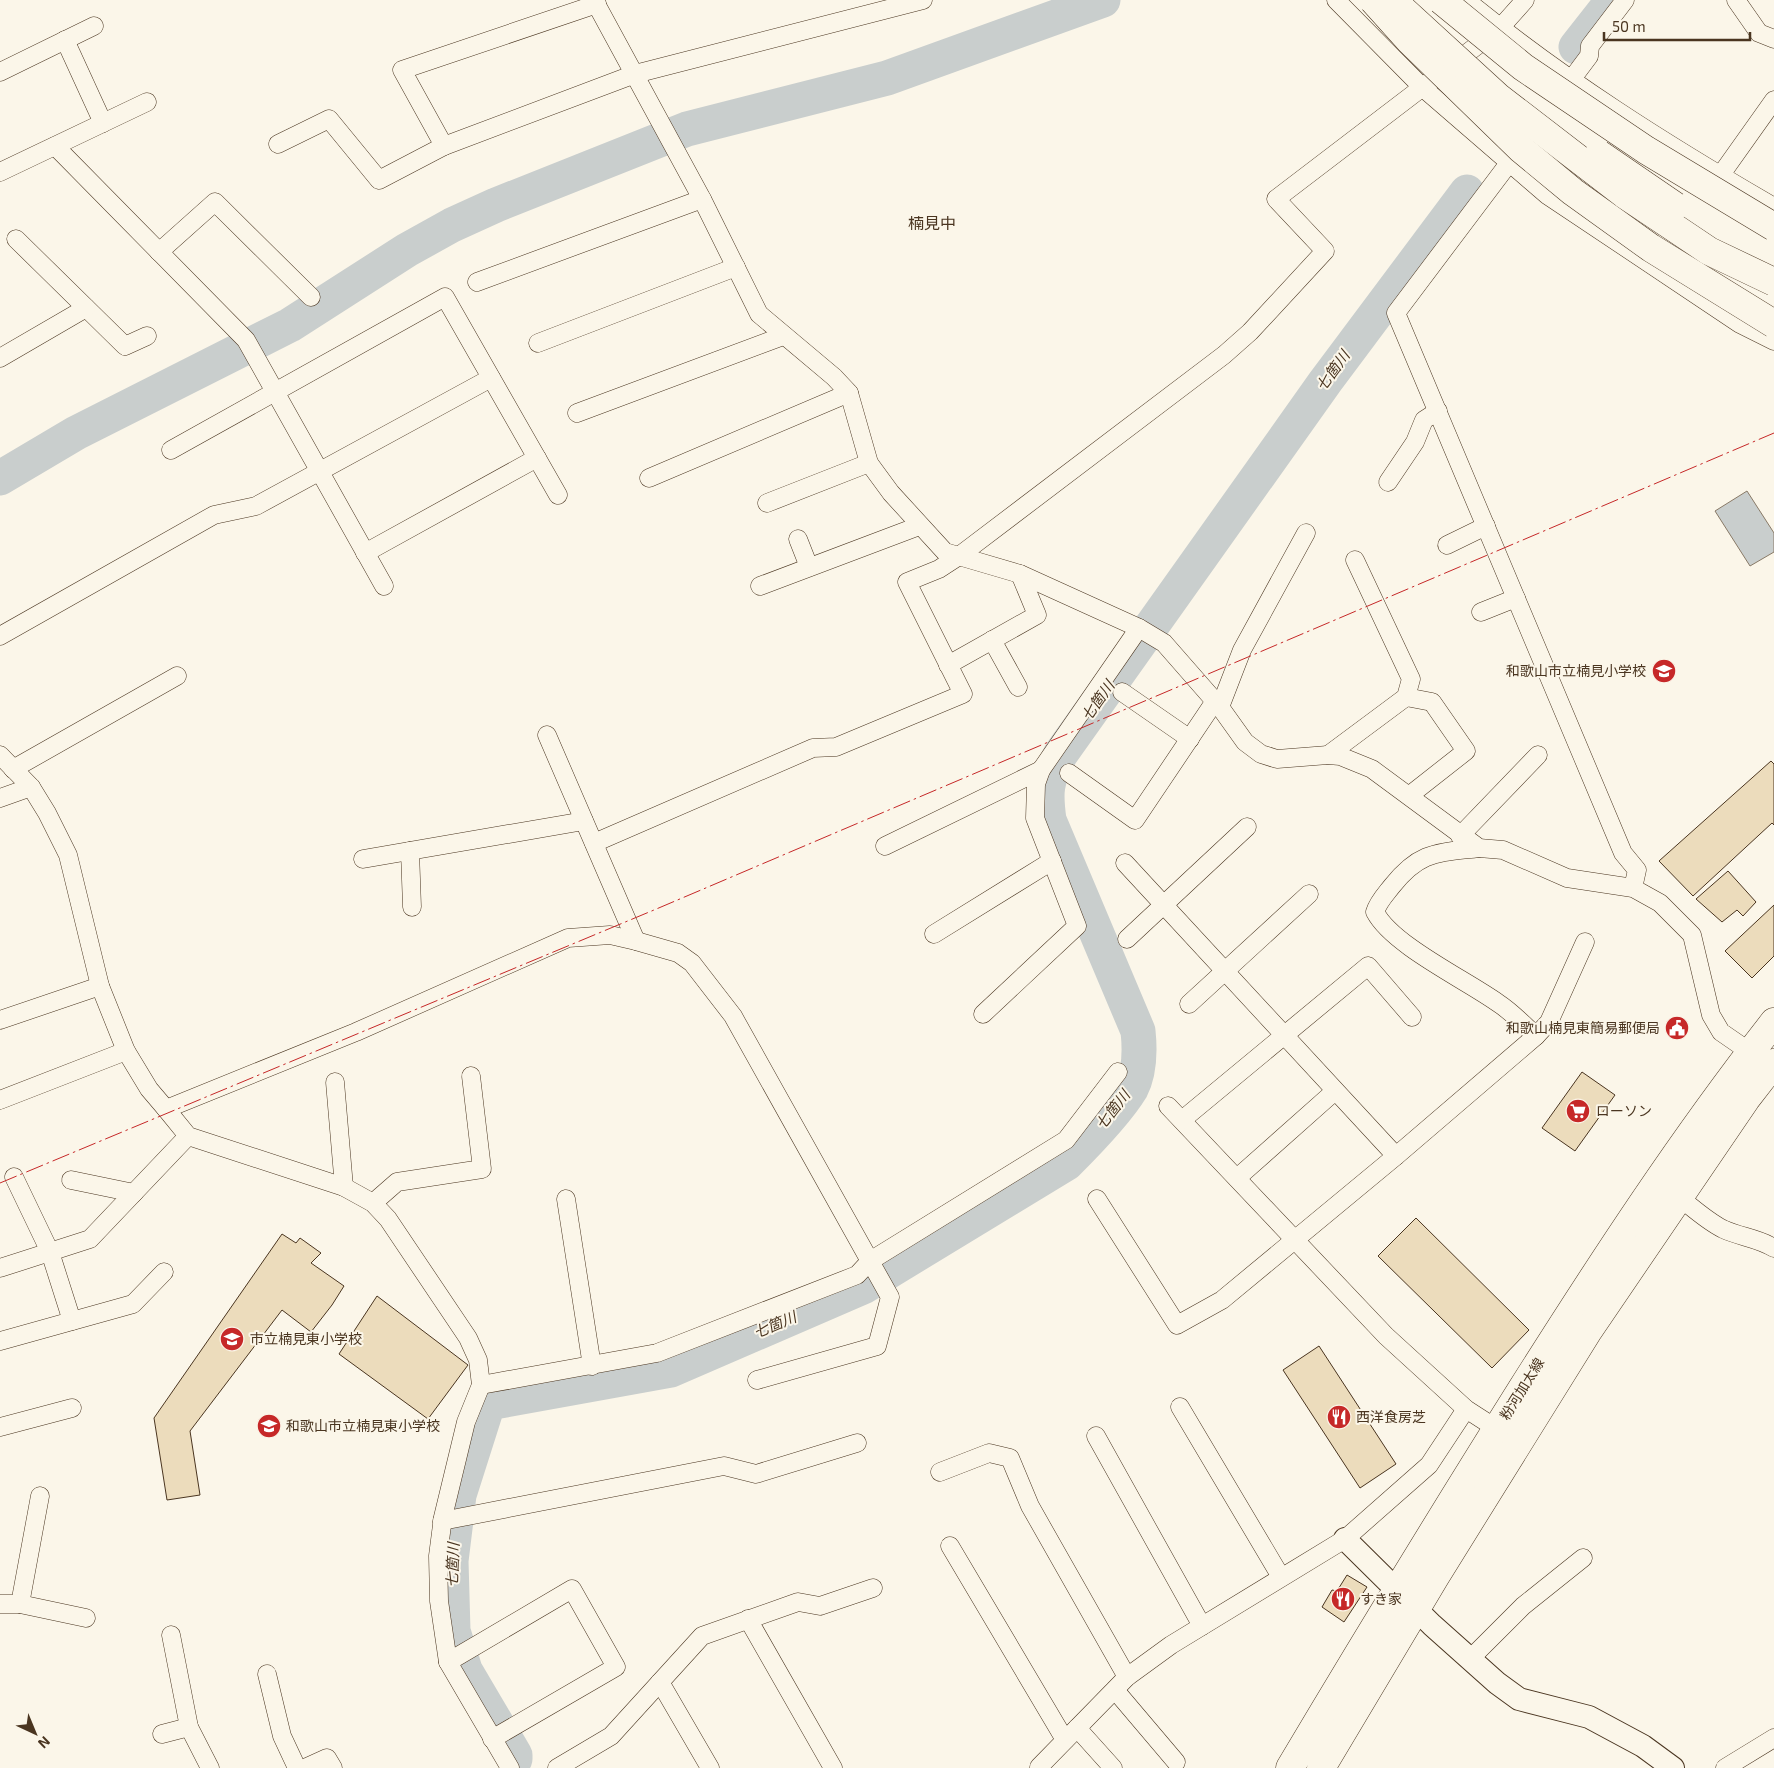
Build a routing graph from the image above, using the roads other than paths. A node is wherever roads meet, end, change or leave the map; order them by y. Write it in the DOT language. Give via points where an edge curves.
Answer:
graph roads {
  1 [pos="923,0"];
  2 [pos="1336,0"];
  3 [pos="1373,0"];
  4 [pos="1392,0"];
  5 [pos="1416,0"];
  6 [pos="1440,0"];
  7 [pos="1466,0"];
  8 [pos="1525,0"];
  9 [pos="1625,0"];
  10 [pos="1736,0"];
  11 [pos="596,2"];
  12 [pos="94,26"];
  13 [pos="1500,28"];
  14 [pos="1774,39"];
  15 [pos="65,40"];
  16 [pos="0,72"];
  17 [pos="635,74"];
  18 [pos="1571,80"];
  19 [pos="1422,87"];
  20 [pos="1774,100"];
  21 [pos="147,102"];
  22 [pos="103,123"];
  23 [pos="278,144"];
  24 [pos="55,146"];
  25 [pos="444,146"];
  26 [pos="1509,163"];
  27 [pos="0,172"];
  28 [pos="1720,176"];
  29 [pos="702,199"];
  30 [pos="1774,207"];
  31 [pos="1774,227"];
  32 [pos="16,239"];
  33 [pos="159,252"];
  34 [pos="736,267"];
  35 [pos="1774,269"];
  36 [pos="477,282"];
  37 [pos="1774,282"];
  38 [pos="311,297"];
  39 [pos="86,308"];
  40 [pos="1774,324"];
  41 [pos="147,336"];
  42 [pos="783,336"];
  43 [pos="1774,341"];
  44 [pos="538,343"];
  45 [pos="0,358"];
  46 [pos="491,378"];
  47 [pos="275,392"];
  48 [pos="849,393"];
  49 [pos="1438,411"];
  50 [pos="577,414"];
  51 [pos="171,450"];
  52 [pos="537,458"];
  53 [pos="869,463"];
  54 [pos="320,471"];
  55 [pos="649,478"];
  56 [pos="1388,482"];
  57 [pos="558,495"];
  58 [pos="767,503"];
  59 [pos="919,526"];
  60 [pos="1486,526"];
  61 [pos="1306,533"];
  62 [pos="798,539"];
  63 [pos="1447,545"];
  64 [pos="366,553"];
  65 [pos="959,556"];
  66 [pos="1355,560"];
  67 [pos="809,567"];
  68 [pos="1020,574"];
  69 [pos="384,586"];
  70 [pos="760,586"];
  71 [pos="1516,598"];
  72 [pos="1481,612"];
  73 [pos="1146,633"];
  74 [pos="0,636"];
  75 [pos="992,640"];
  76 [pos="948,665"];
  77 [pos="177,676"];
  78 [pos="1018,687"];
  79 [pos="1122,692"];
  80 [pos="1406,697"];
  81 [pos="1218,704"];
  82 [pos="547,735"];
  83 [pos="1190,740"];
  84 [pos="0,755"];
  85 [pos="1328,755"];
  86 [pos="1538,755"];
  87 [pos="13,769"];
  88 [pos="1041,770"];
  89 [pos="1068,773"];
  90 [pos="31,787"];
  91 [pos="1410,795"];
  92 [pos="0,798"];
  93 [pos="584,821"];
  94 [pos="1247,827"];
  95 [pos="1460,836"];
  96 [pos="594,843"];
  97 [pos="885,846"];
  98 [pos="1479,848"];
  99 [pos="410,851"];
  100 [pos="363,859"];
  101 [pos="1052,861"];
  102 [pos="1125,863"];
  103 [pos="1633,888"];
  104 [pos="1309,894"];
  105 [pos="1164,905"];
  106 [pos="412,907"];
  107 [pos="934,934"];
  108 [pos="1127,939"];
  109 [pos="636,940"];
  110 [pos="1585,942"];
  111 [pos="1224,971"];
  112 [pos="100,986"];
  113 [pos="1188,1004"];
  114 [pos="983,1014"];
  115 [pos="1412,1017"];
  116 [pos="0,1020"];
  117 [pos="1774,1022"];
  118 [pos="1282,1035"];
  119 [pos="1536,1036"];
  120 [pos="126,1051"];
  121 [pos="1766,1057"];
  122 [pos="1118,1072"];
  123 [pos="471,1076"];
  124 [pos="335,1082"];
  125 [pos="1335,1091"];
  126 [pos="0,1100"];
  127 [pos="1168,1106"];
  128 [pos="166,1109"];
  129 [pos="1182,1120"];
  130 [pos="188,1136"];
  131 [pos="1396,1156"];
  132 [pos="14,1178"];
  133 [pos="1237,1178"];
  134 [pos="71,1180"];
  135 [pos="344,1187"];
  136 [pos="134,1193"];
  137 [pos="1679,1197"];
  138 [pos="566,1199"];
  139 [pos="1097,1199"];
  140 [pos="373,1203"];
  141 [pos="1294,1239"];
  142 [pos="1774,1248"];
  143 [pos="50,1252"];
  144 [pos="0,1268"];
  145 [pos="164,1272"];
  146 [pos="877,1273"];
  147 [pos="72,1321"];
  148 [pos="0,1341"];
  149 [pos="592,1366"];
  150 [pos="757,1380"];
  151 [pos="481,1385"];
  152 [pos="1180,1407"];
  153 [pos="72,1408"];
  154 [pos="1466,1408"];
  155 [pos="0,1427"];
  156 [pos="1497,1429"];
  157 [pos="1096,1436"];
  158 [pos="857,1444"];
  159 [pos="940,1472"];
  160 [pos="40,1496"];
  161 [pos="452,1519"];
  162 [pos="1345,1538"];
  163 [pos="950,1546"];
  164 [pos="1583,1558"];
  165 [pos="1281,1577"];
  166 [pos="873,1588"];
  167 [pos="1396,1590"];
  168 [pos="0,1604"];
  169 [pos="20,1604"];
  170 [pos="1416,1609"];
  171 [pos="86,1618"];
  172 [pos="748,1619"];
  173 [pos="1202,1626"];
  174 [pos="172,1635"];
  175 [pos="1470,1659"];
  176 [pos="451,1660"];
  177 [pos="267,1674"];
  178 [pos="1127,1677"];
  179 [pos="660,1682"];
  180 [pos="1115,1690"];
  181 [pos="189,1727"];
  182 [pos="162,1734"];
  183 [pos="1071,1734"];
  184 [pos="495,1737"];
  185 [pos="1774,1738"];
  186 [pos="1176,1762"];
  187 [pos="1301,1763"];
  188 [pos="1039,1767"];
  189 [pos="210,1768"];
  190 [pos="297,1768"];
  191 [pos="305,1768"];
  192 [pos="333,1768"];
  193 [pos="510,1768"];
  194 [pos="557,1768"];
  195 [pos="710,1768"];
  196 [pos="833,1768"];
  197 [pos="1112,1768"];
  198 [pos="1321,1768"];
  199 [pos="1673,1768"];
  200 [pos="1725,1768"];
  1 -- 17 [label="street"];
  2 -- 19 [label="street"];
  3 -- 40 [label="main road, bridge" via="1409,40 1521,148 1573,192 1651,248"];
  4 -- 37 [label="main road, bridge" via="1498,97 1624,194 1710,251"];
  5 -- 35 [label="main road, bridge" via="1510,85 1584,143 1712,232"];
  6 -- 31 [label="main road, bridge" via="1523,67 1646,150"];
  7 -- 13 [label="street"];
  8 -- 13 [label="street"];
  9 -- 18 [label="street" via="1590,46 1589,56"];
  10 -- 14 [label="street" via="1759,34"];
  11 -- 17 [label="street"];
  11 -- 25 [label="street" via="402,70"];
  12 -- 15 [label="street"];
  13 -- 18 [label="street"];
  13 -- 19 [label="street"];
  15 -- 16 [label="street"];
  15 -- 22 [label="street"];
  17 -- 25 [label="street"];
  17 -- 29 [label="street"];
  18 -- 28 [label="street"];
  19 -- 26 [label="street"];
  19 -- 65 [label="street" via="1276,199 1325,251 1250,332"];
  20 -- 28 [label="street"];
  21 -- 22 [label="street"];
  22 -- 24 [label="street"];
  23 -- 25 [label="street" via="329,119 379,180"];
  24 -- 27 [label="street"];
  24 -- 33 [label="street"];
  26 -- 43 [label="street" via="1555,200 1740,324"];
  26 -- 49 [label="street" via="1396,312"];
  28 -- 30 [label="street"];
  29 -- 34 [label="street"];
  29 -- 36 [label="street"];
  32 -- 39 [label="street"];
  33 -- 38 [label="street" via="216,202"];
  33 -- 47 [label="street" via="250,348"];
  34 -- 42 [label="street" via="759,314"];
  34 -- 44 [label="street"];
  39 -- 41 [label="street" via="125,346"];
  39 -- 45 [label="street"];
  42 -- 48 [label="street" via="834,376"];
  42 -- 50 [label="street"];
  46 -- 47 [label="street" via="445,296"];
  46 -- 52 [label="street"];
  46 -- 54 [label="street"];
  47 -- 51 [label="street"];
  47 -- 54 [label="street"];
  48 -- 53 [label="street"];
  48 -- 55 [label="street"];
  49 -- 56 [label="street" via="1424,420 1415,442"];
  49 -- 60 [label="street"];
  52 -- 57 [label="street"];
  52 -- 64 [label="street"];
  53 -- 58 [label="street"];
  53 -- 59 [label="street"];
  54 -- 64 [label="street"];
  54 -- 74 [label="street" via="256,506 214,515"];
  59 -- 65 [label="street" via="944,552"];
  59 -- 67 [label="street"];
  60 -- 63 [label="street"];
  60 -- 71 [label="street"];
  61 -- 81 [label="street" via="1242,650"];
  62 -- 67 [label="street"];
  64 -- 69 [label="street"];
  65 -- 68 [label="street"];
  65 -- 76 [label="street" via="939,569 906,582"];
  66 -- 80 [label="street" via="1410,679"];
  67 -- 70 [label="street"];
  68 -- 73 [label="street"];
  68 -- 75 [label="street" via="1037,615"];
  71 -- 72 [label="street"];
  71 -- 103 [label="street" via="1623,853 1637,870"];
  73 -- 81 [label="street" via="1164,644"];
  73 -- 88 [label="street"];
  75 -- 76 [label="street"];
  75 -- 78 [label="street"];
  76 -- 96 [label="street" via="963,694 836,747 814,748"];
  77 -- 87 [label="street"];
  79 -- 83 [label="street"];
  80 -- 85 [label="street"];
  80 -- 91 [label="street" via="1432,702 1466,751"];
  81 -- 83 [label="street"];
  81 -- 85 [label="street" via="1245,742 1260,754 1277,759"];
  82 -- 93 [label="street"];
  83 -- 89 [label="street" via="1135,820"];
  84 -- 87 [label="street"];
  85 -- 91 [label="street" via="1340,756 1372,769"];
  86 -- 95 [label="street"];
  87 -- 90 [label="street"];
  88 -- 97 [label="street"];
  88 -- 101 [label="street" via="1036,784 1034,818"];
  90 -- 92 [label="street"];
  90 -- 112 [label="street" via="68,855"];
  91 -- 95 [label="street"];
  93 -- 96 [label="street"];
  93 -- 99 [label="street"];
  94 -- 105 [label="street"];
  95 -- 98 [label="street"];
  96 -- 109 [label="street"];
  98 -- 103 [label="street" via="1503,850 1567,878"];
  98 -- 119 [label="street" via="1437,853 1420,859 1404,871 1377,904 1375,912 1400,940 1500,1004"];
  99 -- 100 [label="street"];
  99 -- 106 [label="street"];
  101 -- 107 [label="street"];
  101 -- 114 [label="street" via="1077,926"];
  102 -- 105 [label="street"];
  103 -- 121 [label="street" via="1660,903 1692,935 1711,1015 1722,1032"];
  104 -- 111 [label="street"];
  105 -- 108 [label="street"];
  105 -- 111 [label="street"];
  109 -- 128 [label="street" via="610,935 568,938 356,1032"];
  109 -- 146 [label="street" via="678,954 692,963 733,1016"];
  110 -- 119 [label="street" via="1549,1022"];
  111 -- 113 [label="street"];
  111 -- 118 [label="street"];
  112 -- 116 [label="street"];
  112 -- 120 [label="street"];
  115 -- 118 [label="street" via="1368,966"];
  117 -- 121 [label="main road, 粉河加太線"];
  118 -- 125 [label="street"];
  118 -- 129 [label="street"];
  119 -- 131 [label="street"];
  120 -- 126 [label="street"];
  120 -- 128 [label="street" via="149,1089"];
  121 -- 137 [label="main road, 粉河加太線" via="1746,1098"];
  121 -- 156 [label="main road, 粉河加太線" via="1605,1258"];
  122 -- 146 [label="street" via="1066,1140"];
  123 -- 140 [label="street" via="482,1169 397,1182"];
  124 -- 135 [label="street"];
  125 -- 131 [label="street"];
  125 -- 133 [label="street"];
  127 -- 129 [label="street"];
  128 -- 130 [label="street"];
  129 -- 133 [label="street"];
  130 -- 135 [label="street"];
  130 -- 136 [label="street"];
  131 -- 141 [label="street"];
  132 -- 143 [label="street"];
  133 -- 141 [label="street"];
  134 -- 136 [label="street"];
  135 -- 140 [label="street"];
  136 -- 143 [label="street" via="90,1239"];
  137 -- 142 [label="street" via="1720,1228"];
  137 -- 170 [label="main road, 粉河加太線" via="1588,1331"];
  138 -- 149 [label="street"];
  139 -- 141 [label="street" via="1177,1325 1222,1300"];
  140 -- 151 [label="street" via="388,1219 468,1338 478,1360"];
  141 -- 154 [label="street" via="1386,1336"];
  143 -- 144 [label="street"];
  143 -- 147 [label="street"];
  145 -- 147 [label="street" via="133,1304"];
  146 -- 149 [label="street" via="857,1275 657,1353"];
  146 -- 150 [label="street" via="890,1297 877,1346"];
  147 -- 148 [label="street"];
  149 -- 151 [label="street"];
  151 -- 161 [label="street" via="466,1422"];
  152 -- 165 [label="street"];
  153 -- 155 [label="street"];
  154 -- 156 [label="street"];
  154 -- 162 [label="street" via="1429,1465"];
  156 -- 167 [label="main road, 粉河加太線"];
  157 -- 173 [label="street"];
  158 -- 161 [label="street" via="756,1474 724,1466"];
  159 -- 178 [label="street" via="989,1453 1010,1458 1030,1506"];
  160 -- 169 [label="street"];
  161 -- 176 [label="street" via="438,1556 439,1601"];
  162 -- 165 [label="street"];
  162 -- 167 [label="street"];
  163 -- 183 [label="street"];
  164 -- 175 [label="street" via="1523,1606"];
  165 -- 173 [label="street"];
  166 -- 172 [label="street" via="820,1606 798,1602"];
  167 -- 170 [label="street"];
  167 -- 187 [label="main road, 粉河加太線"];
  168 -- 169 [label="street"];
  169 -- 171 [label="street"];
  170 -- 175 [label="street"];
  170 -- 198 [label="main road, 粉河加太線"];
  172 -- 179 [label="street" via="702,1636"];
  172 -- 196 [label="street"];
  173 -- 178 [label="street"];
  174 -- 181 [label="street"];
  175 -- 199 [label="street" via="1519,1699 1589,1717 1643,1746"];
  176 -- 184 [label="street"];
  176 -- 184 [label="street" via="572,1589 616,1667"];
  177 -- 190 [label="street" via="282,1736"];
  178 -- 180 [label="street"];
  179 -- 194 [label="street" via="611,1736"];
  179 -- 195 [label="street"];
  180 -- 183 [label="street"];
  180 -- 186 [label="street"];
  181 -- 182 [label="street"];
  181 -- 189 [label="street"];
  183 -- 188 [label="street"];
  183 -- 197 [label="street"];
  184 -- 193 [label="street"];
  185 -- 200 [label="street"];
  191 -- 192 [label="street" via="327,1758"];
}
